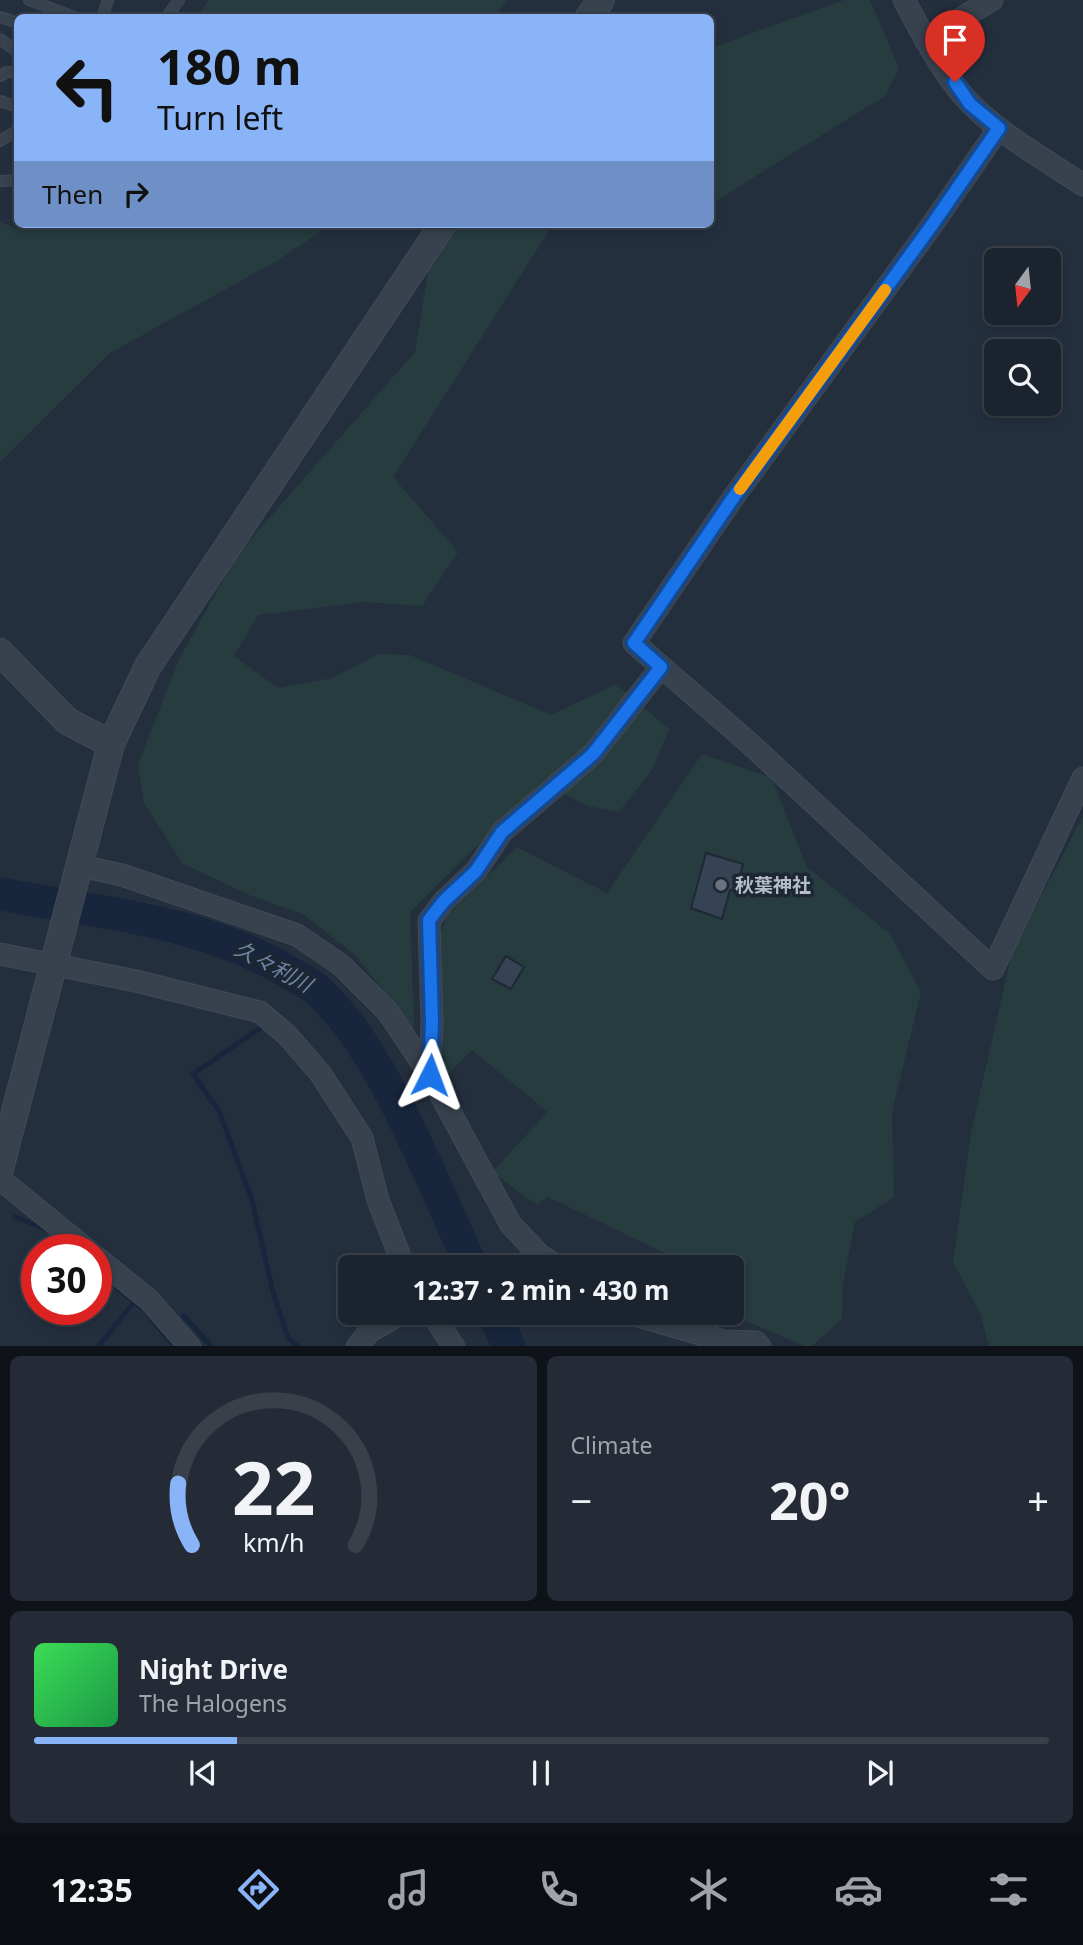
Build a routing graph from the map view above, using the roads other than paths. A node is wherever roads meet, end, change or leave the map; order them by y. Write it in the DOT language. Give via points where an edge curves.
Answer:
graph roads {
  1 [pos="29,0"];
  2 [pos="904,0"];
  3 [pos="992,0"];
  4 [pos="43,2"];
  5 [pos="68,14"];
  6 [pos="925,40"];
  7 [pos="999,128"];
  8 [pos="1083,185"];
  9 [pos="440,228"];
  10 [pos="0,652"];
  11 [pos="661,667"];
  12 [pos="111,744"];
  13 [pos="1083,778"];
  14 [pos="81,866"];
  15 [pos="0,954"];
  16 [pos="54,967"];
  17 [pos="430,1075"];
  18 [pos="0,1170"];
  19 [pos="0,1179"];
  20 [pos="67,1234"];
  21 [pos="399,1255"];
  22 [pos="543,1255"];
  23 [pos="112,1270"];
  24 [pos="381,1325"];
  25 [pos="440,1325"];
  26 [pos="668,1325"];
  27 [pos="190,1346"];
  28 [pos="357,1346"];
  29 [pos="454,1346"];
  30 [pos="760,1346"];
  1 -- 4 [label="lane"];
  2 -- 6 [label="street"];
  3 -- 6 [label="street"];
  4 -- 5 [label="lane"];
  6 -- 7 [label="street" via="970,104"];
  7 -- 8 [label="street"];
  7 -- 11 [label="street" via="634,643"];
  9 -- 12 [label="street" via="148,666"];
  10 -- 12 [label="street" via="66,721"];
  11 -- 13 [label="street" via="993,969"];
  11 -- 17 [label="street" via="593,754 502,832 476,871 429,920"];
  12 -- 14 [label="street"];
  14 -- 16 [label="street"];
  14 -- 17 [label="street" via="122,875 297,935 341,965 388,1012"];
  15 -- 16 [label="street"];
  16 -- 18 [label="street"];
  16 -- 21 [label="street" via="223,1001 260,1013 286,1034 320,1073 362,1138 378,1200"];
  17 -- 22 [label="street" via="511,1225"];
  19 -- 20 [label="street"];
  23 -- 27 [label="street" via="149,1300"];
  24 -- 28 [label="street"];
  25 -- 29 [label="street"];
  26 -- 30 [label="street"];
}
